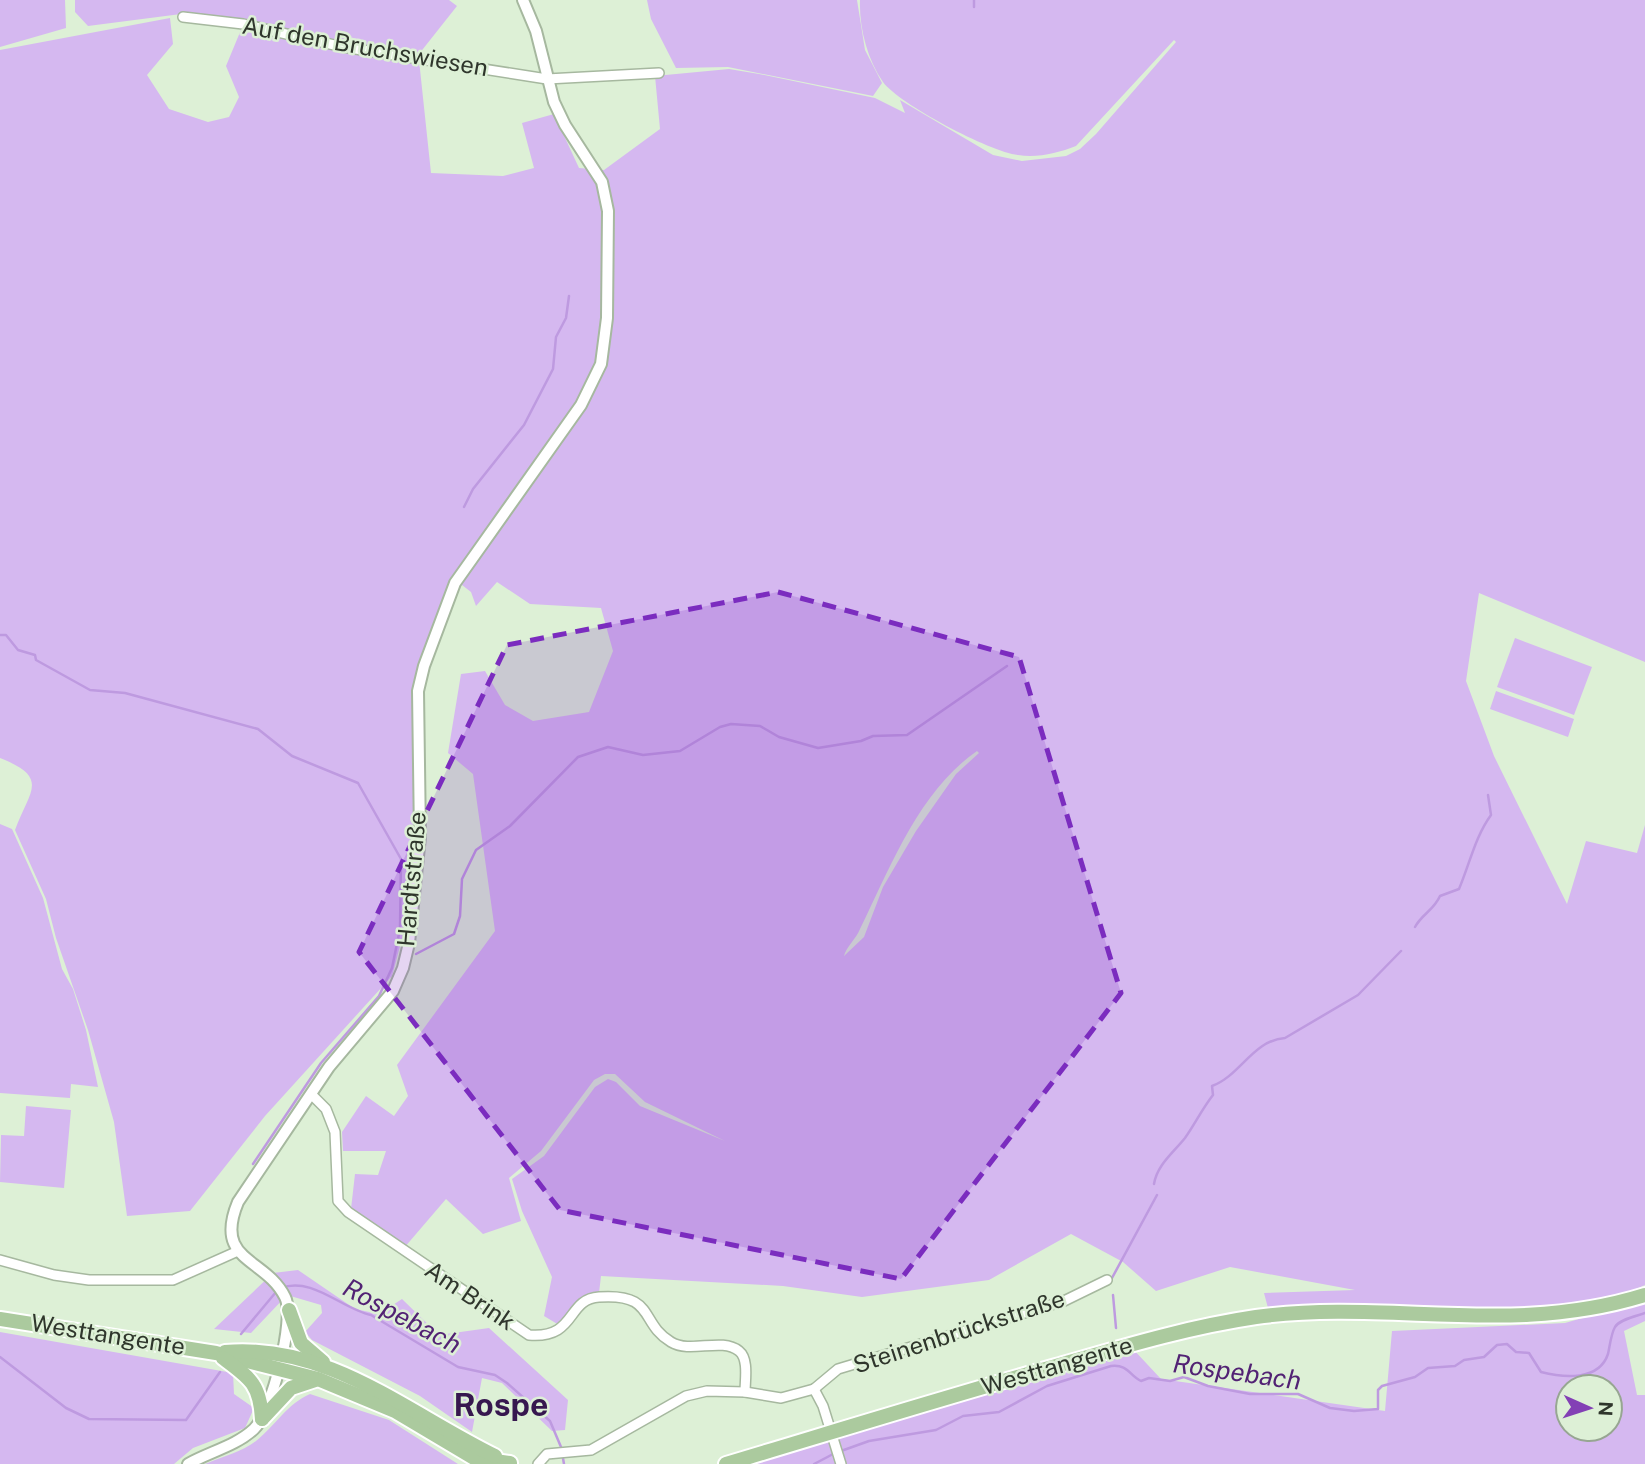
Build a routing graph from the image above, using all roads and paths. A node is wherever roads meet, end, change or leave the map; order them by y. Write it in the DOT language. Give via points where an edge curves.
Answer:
graph roads {
  1 [pos="523,0"];
  2 [pos="183,17"];
  3 [pos="659,73"];
  4 [pos="547,79"];
  5 [pos="311,1094"];
  6 [pos="238,1251"];
  7 [pos="0,1260"];
  8 [pos="1107,1280"];
  9 [pos="1645,1295"];
  10 [pos="289,1310"];
  11 [pos="0,1318"];
  12 [pos="216,1353"];
  13 [pos="279,1362"];
  14 [pos="329,1367"];
  15 [pos="317,1379"];
  16 [pos="814,1390"];
  17 [pos="745,1392"];
  18 [pos="262,1419"];
  19 [pos="834,1437"];
  20 [pos="485,1461"];
  21 [pos="841,1461"];
  22 [pos="188,1464"];
  23 [pos="510,1464"];
  24 [pos="538,1464"];
  25 [pos="726,1464"];
  1 -- 4 [label="street"];
  2 -- 4 [label="street, Auf den Bruchswiesen"];
  3 -- 4 [label="street, Auf den Bruchswiesen"];
  4 -- 5 [label="street, Hardtstraße" via="565,125 602,182 608,211 607,318 601,364 581,405 455,583 446,603 418,691 420,837 403,968 393,991"];
  5 -- 6 [label="street, Hardtstraße" via="238,1202 230,1230"];
  5 -- 17 [label="street, Am Brink" via="326,1109 335,1132 338,1201 394,1245 529,1335 558,1332 583,1303 598,1297 634,1301 646,1309 669,1342 681,1347 730,1347 740,1352 745,1360"];
  6 -- 7 [label="street" via="173,1280 89,1280"];
  6 -- 10 [label="street" via="283,1293"];
  8 -- 16 [label="street, Steinenbrückstraße" via="1063,1301 838,1370"];
  9 -- 19 [label="main road, Westtangente" via="1577,1312 1531,1317 1317,1312 1211,1324"];
  10 -- 13 [label="street"];
  10 -- 14 [label="main road" via="301,1343"];
  11 -- 12 [label="main road, Westtangente"];
  12 -- 13 [label="main road, Westtangente"];
  12 -- 18 [label="main road" via="252,1380 261,1399"];
  13 -- 14 [label="main road, Westtangente"];
  13 -- 15 [label="main road, Westtangente"];
  13 -- 18 [label="street"];
  14 -- 23 [label="main road, Westtangente"];
  15 -- 18 [label="main road" via="291,1388"];
  15 -- 20 [label="main road, Westtangente" via="395,1410"];
  16 -- 17 [label="street, Steinenbrückstraße" via="781,1398"];
  16 -- 19 [label="street"];
  17 -- 24 [label="street, Steinenbrückstraße" via="707,1391 686,1396 591,1450 547,1454"];
  18 -- 22 [label="street" via="242,1438"];
  19 -- 21 [label="street"];
  19 -- 25 [label="main road, Westtangente"];
  20 -- 23 [label="main road, Westtangente"];
}
